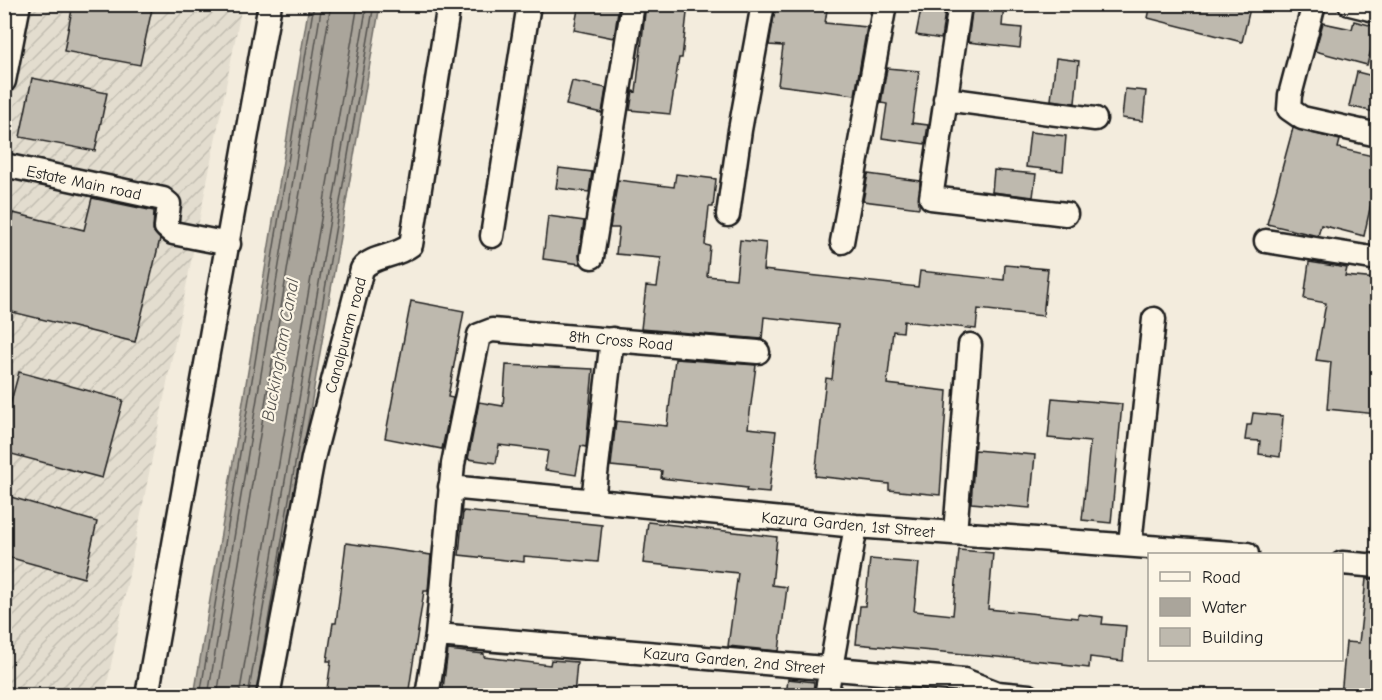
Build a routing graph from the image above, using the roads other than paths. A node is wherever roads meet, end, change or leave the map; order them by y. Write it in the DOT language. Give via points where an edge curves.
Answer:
graph roads {
  1 [pos="19,4"];
  2 [pos="270,4"];
  3 [pos="449,4"];
  4 [pos="529,4"];
  5 [pos="633,4"];
  6 [pos="763,4"];
  7 [pos="885,4"];
  8 [pos="960,4"];
  9 [pos="1314,4"];
  10 [pos="1350,4"];
  11 [pos="1377,10"];
  12 [pos="4,81"];
  13 [pos="945,99"];
  14 [pos="1095,119"];
  15 [pos="1377,135"];
  16 [pos="4,165"];
  17 [pos="1066,214"];
  18 [pos="728,215"];
  19 [pos="492,236"];
  20 [pos="1266,241"];
  21 [pos="842,242"];
  22 [pos="229,244"];
  23 [pos="592,257"];
  24 [pos="1377,259"];
  25 [pos="1154,319"];
  26 [pos="612,339"];
  27 [pos="970,345"];
  28 [pos="758,352"];
  29 [pos="450,487"];
  30 [pos="593,500"];
  31 [pos="856,526"];
  32 [pos="955,533"];
  33 [pos="1130,544"];
  34 [pos="1226,553"];
  35 [pos="1343,563"];
  36 [pos="1377,566"];
  37 [pos="437,636"];
  38 [pos="831,668"];
  39 [pos="997,694"];
  40 [pos="147,696"];
  41 [pos="268,696"];
  42 [pos="427,696"];
  43 [pos="826,696"];
  44 [pos="1029,696"];
  1 -- 12 [label="street"];
  2 -- 22 [label="street"];
  3 -- 41 [label="street, Canalpuram road" via="411,245 399,254 368,261 362,268 313,458"];
  4 -- 19 [label="street"];
  5 -- 23 [label="street"];
  6 -- 18 [label="street"];
  7 -- 21 [label="street"];
  8 -- 13 [label="street"];
  9 -- 15 [label="street" via="1289,109 1302,118"];
  10 -- 11 [label="street"];
  13 -- 14 [label="street"];
  13 -- 17 [label="street" via="932,198"];
  16 -- 22 [label="street, Estate Main road" via="163,198 168,204 166,227 173,233"];
  20 -- 24 [label="street"];
  22 -- 40 [label="street"];
  25 -- 33 [label="street"];
  26 -- 28 [label="street, 8th Cross Road"];
  26 -- 29 [label="street, 8th Cross Road" via="484,331 479,335"];
  26 -- 30 [label="street"];
  27 -- 32 [label="street"];
  29 -- 30 [label="street, Kazura Garden, 1st Street"];
  29 -- 37 [label="street"];
  30 -- 31 [label="street, Kazura Garden, 1st Street"];
  31 -- 32 [label="street, Kazura Garden, 1st Street"];
  31 -- 38 [label="street"];
  32 -- 33 [label="street, Kazura Garden, 1st Street"];
  33 -- 34 [label="street, Kazura Garden, 1st Street"];
  35 -- 36 [label="street"];
  37 -- 38 [label="street, Kazura Garden, 2nd Street"];
  37 -- 42 [label="street"];
  38 -- 39 [label="street, Kazura Garden, 2nd Street" via="964,680"];
  38 -- 43 [label="street"];
  39 -- 44 [label="street, Kazura Garden, 2nd Street"];
}
